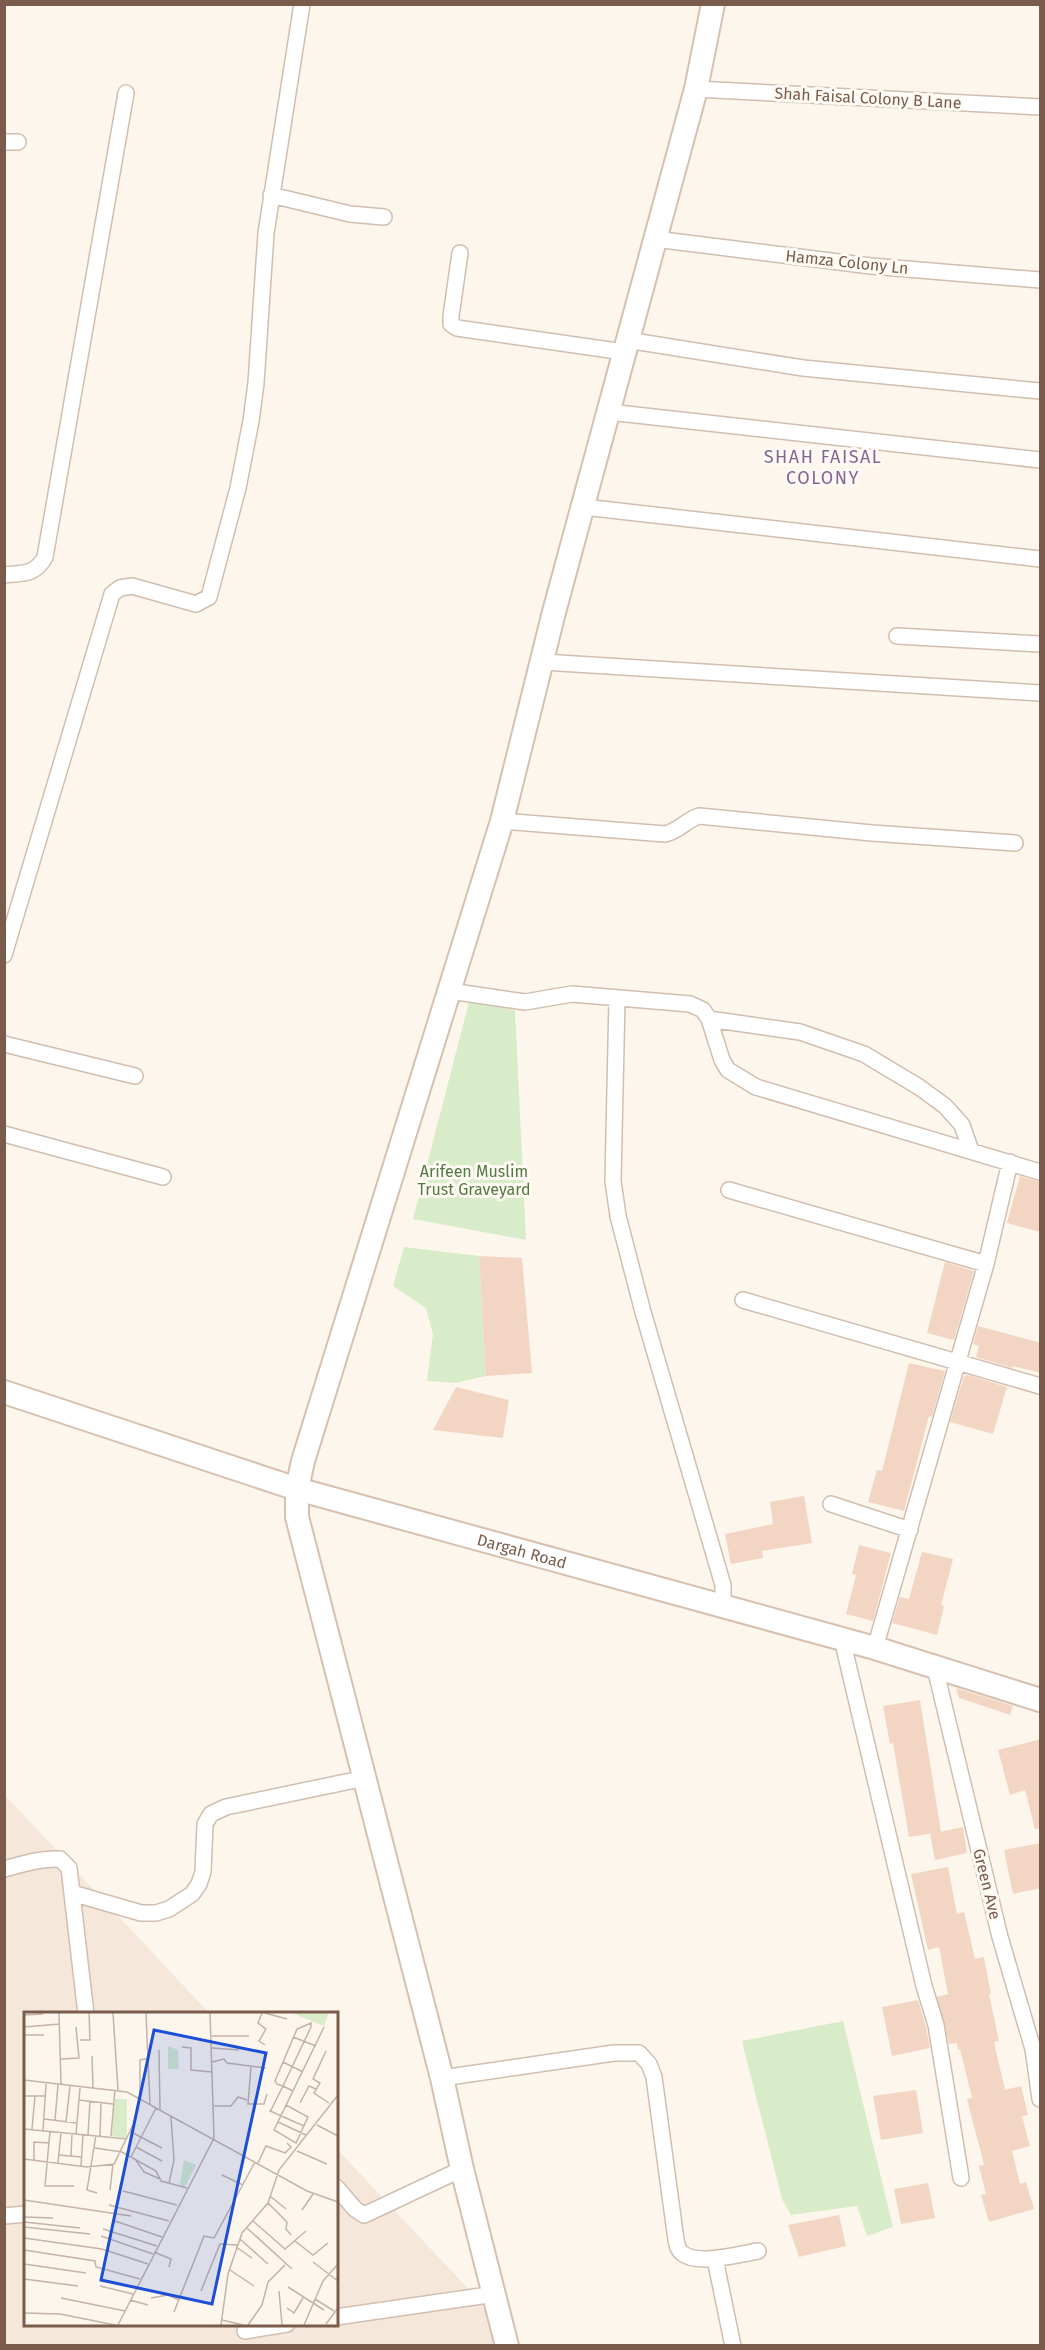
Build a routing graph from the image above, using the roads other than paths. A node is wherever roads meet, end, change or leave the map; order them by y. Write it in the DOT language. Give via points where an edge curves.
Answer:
graph roads {
  1 [pos="302,4"];
  2 [pos="713,4"];
  3 [pos="696,89"];
  4 [pos="126,93"];
  5 [pos="1041,106"];
  6 [pos="271,195"];
  7 [pos="384,217"];
  8 [pos="654,239"];
  9 [pos="460,253"];
  10 [pos="1041,280"];
  11 [pos="625,346"];
  12 [pos="1041,391"];
  13 [pos="609,412"];
  14 [pos="1041,460"];
  15 [pos="584,507"];
  16 [pos="1041,559"];
  17 [pos="4,574"];
  18 [pos="897,636"];
  19 [pos="1041,644"];
  20 [pos="543,662"];
  21 [pos="1041,693"];
  22 [pos="502,821"];
  23 [pos="1015,843"];
  24 [pos="4,956"];
  25 [pos="450,992"];
  26 [pos="617,999"];
  27 [pos="709,1019"];
  28 [pos="4,1044"];
  29 [pos="135,1076"];
  30 [pos="4,1134"];
  31 [pos="971,1151"];
  32 [pos="1010,1162"];
  33 [pos="1041,1172"];
  34 [pos="163,1177"];
  35 [pos="729,1190"];
  36 [pos="986,1264"];
  37 [pos="744,1300"];
  38 [pos="958,1362"];
  39 [pos="1041,1386"];
  40 [pos="4,1392"];
  41 [pos="297,1489"];
  42 [pos="831,1504"];
  43 [pos="910,1530"];
  44 [pos="723,1606"];
  45 [pos="842,1639"];
  46 [pos="875,1648"];
  47 [pos="935,1668"];
  48 [pos="1041,1700"];
  49 [pos="365,1778"];
  50 [pos="4,1869"];
  51 [pos="72,1893"];
  52 [pos="86,2012"];
  53 [pos="442,2078"];
  54 [pos="1040,2092"];
  55 [pos="462,2169"];
  56 [pos="961,2178"];
  57 [pos="338,2189"];
  58 [pos="24,2214"];
  59 [pos="4,2216"];
  60 [pos="758,2251"];
  61 [pos="715,2259"];
  62 [pos="495,2294"];
  63 [pos="338,2317"];
  64 [pos="280,2326"];
  65 [pos="245,2331"];
  66 [pos="507,2346"];
  67 [pos="733,2346"];
  1 -- 6 [label="street"];
  2 -- 3 [label="street"];
  3 -- 5 [label="street, Shah Faisal Colony B Lane"];
  3 -- 8 [label="street"];
  4 -- 17 [label="street" via="45,557 39,567 28,573"];
  6 -- 7 [label="street" via="350,214"];
  6 -- 24 [label="street" via="251,421 209,597 196,604 132,586 112,594"];
  8 -- 10 [label="street, Hamza Colony Ln" via="871,266"];
  8 -- 11 [label="street"];
  9 -- 11 [label="street" via="451,316 451,324 457,328"];
  11 -- 12 [label="street"];
  11 -- 13 [label="street"];
  13 -- 14 [label="street"];
  13 -- 15 [label="street"];
  15 -- 16 [label="street"];
  15 -- 20 [label="street"];
  18 -- 19 [label="street"];
  20 -- 21 [label="street"];
  20 -- 22 [label="street"];
  22 -- 23 [label="street" via="666,834 699,816"];
  22 -- 25 [label="street"];
  25 -- 26 [label="street" via="525,1002 572,994"];
  25 -- 41 [label="street"];
  26 -- 27 [label="street" via="690,1004 703,1010"];
  26 -- 44 [label="street" via="613,1181 618,1216 723,1585"];
  27 -- 31 [label="street" via="800,1032 864,1054 945,1106 962,1125"];
  27 -- 31 [label="street" via="728,1070 756,1087"];
  28 -- 29 [label="street"];
  30 -- 34 [label="street"];
  31 -- 32 [label="street"];
  32 -- 33 [label="street"];
  32 -- 36 [label="street"];
  35 -- 36 [label="street"];
  36 -- 38 [label="street"];
  37 -- 38 [label="street"];
  38 -- 39 [label="street"];
  38 -- 43 [label="street"];
  40 -- 41 [label="street, Dargah Road"];
  41 -- 44 [label="street, Dargah Road"];
  41 -- 49 [label="street" via="297,1517"];
  42 -- 43 [label="street"];
  43 -- 46 [label="street"];
  44 -- 45 [label="street, Dargah Road"];
  45 -- 46 [label="street, Dargah Road"];
  45 -- 56 [label="street" via="936,2025"];
  46 -- 47 [label="street, Dargah Road"];
  47 -- 48 [label="street, Dargah Road"];
  47 -- 54 [label="street, Green Ave"];
  49 -- 51 [label="street" via="226,1807 211,1814 205,1824 199,1884 192,1894 169,1909 141,1913"];
  49 -- 53 [label="street"];
  50 -- 51 [label="street" via="60,1858 69,1868"];
  51 -- 52 [label="street"];
  53 -- 55 [label="street"];
  53 -- 61 [label="street" via="614,2053 639,2053 654,2077 679,2251 688,2258"];
  55 -- 57 [label="street" via="364,2215"];
  55 -- 62 [label="street"];
  58 -- 59 [label="street"];
  60 -- 61 [label="street"];
  61 -- 67 [label="street"];
  62 -- 63 [label="street"];
  62 -- 66 [label="street"];
  64 -- 65 [label="street"];
}
